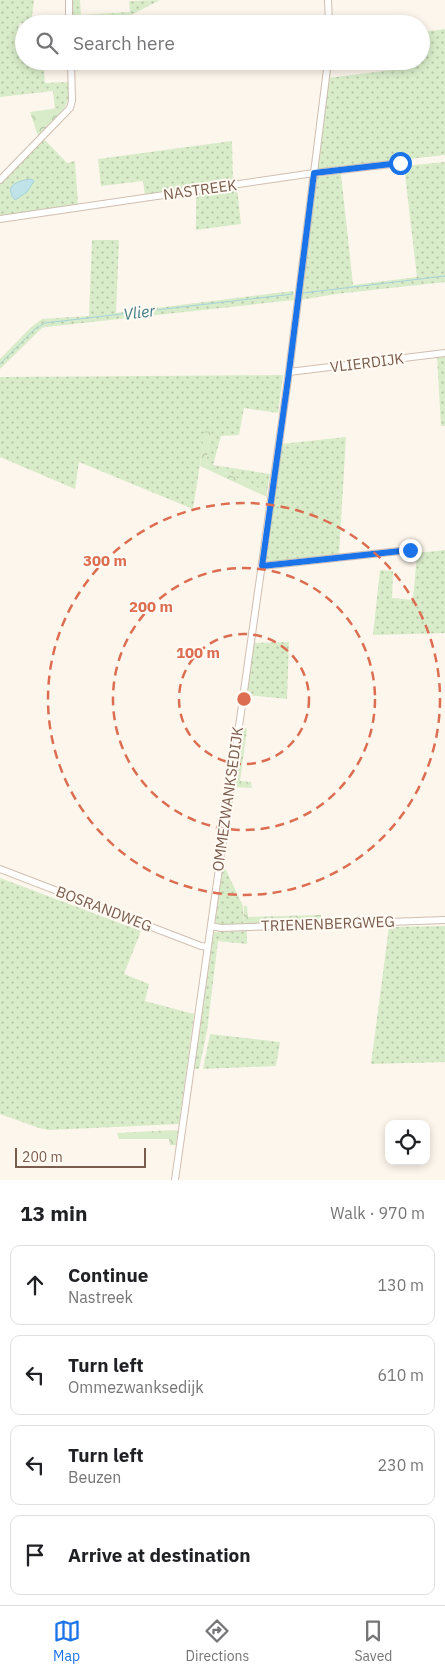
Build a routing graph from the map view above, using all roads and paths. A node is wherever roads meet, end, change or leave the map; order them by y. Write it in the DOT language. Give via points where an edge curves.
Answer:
graph roads {
  1 [pos="69,0"];
  2 [pos="328,0"];
  3 [pos="70,15"];
  4 [pos="329,15"];
  5 [pos="71,70"];
  6 [pos="327,70"];
  7 [pos="400,163"];
  8 [pos="314,173"];
  9 [pos="0,180"];
  10 [pos="0,219"];
  11 [pos="445,353"];
  12 [pos="289,372"];
  13 [pos="410,550"];
  14 [pos="262,566"];
  15 [pos="0,869"];
  16 [pos="445,920"];
  17 [pos="211,926"];
  18 [pos="208,948"];
  19 [pos="175,1180"];
  1 -- 3 [label="street"];
  2 -- 4 [label="street"];
  5 -- 9 [label="street" via="70,108"];
  6 -- 8 [label="street, OMMEZWANKSEDIJK"];
  7 -- 8 [label="street, NASTREEK"];
  8 -- 10 [label="street, NASTREEK"];
  8 -- 12 [label="street, OMMEZWANKSEDIJK"];
  11 -- 12 [label="street, VLIERDIJK"];
  12 -- 14 [label="street, OMMEZWANKSEDIJK"];
  13 -- 14 [label="street"];
  14 -- 17 [label="street, OMMEZWANKSEDIJK"];
  15 -- 18 [label="street, BOSRANDWEG"];
  16 -- 17 [label="street, TRIENENBERGWEG" via="231,928"];
  17 -- 18 [label="street, OMMEZWANKSEDIJK"];
  18 -- 19 [label="street, OMMEZWANKSEDIJK"];
}
